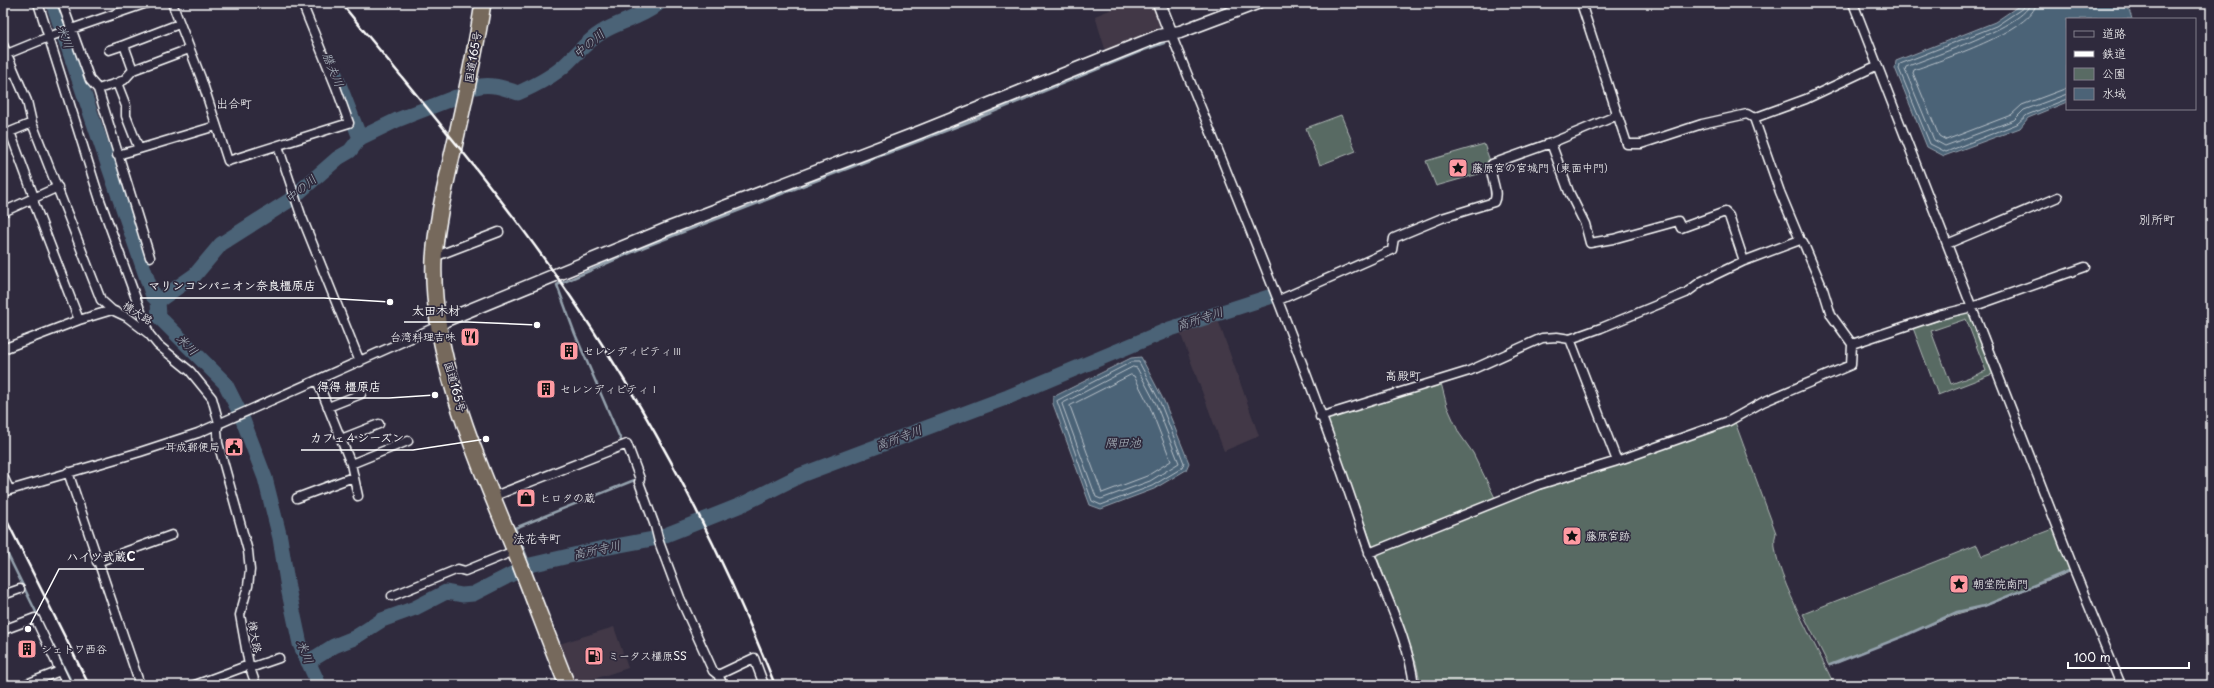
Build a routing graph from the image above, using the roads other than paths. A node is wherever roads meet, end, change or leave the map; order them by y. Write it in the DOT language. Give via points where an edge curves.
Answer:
graph roads {
  1 [pos="38,3"];
  2 [pos="62,3"];
  3 [pos="147,3"];
  4 [pos="172,3"];
  5 [pos="302,3"];
  6 [pos="483,3"];
  7 [pos="1159,3"];
  8 [pos="1257,3"];
  9 [pos="1580,3"];
  10 [pos="1854,3"];
  11 [pos="179,24"];
  12 [pos="70,29"];
  13 [pos="1171,34"];
  14 [pos="50,37"];
  15 [pos="3,45"];
  16 [pos="124,45"];
  17 [pos="189,49"];
  18 [pos="108,50"];
  19 [pos="7,54"];
  20 [pos="1876,66"];
  21 [pos="133,70"];
  22 [pos="14,71"];
  23 [pos="3,76"];
  24 [pos="117,83"];
  25 [pos="98,89"];
  26 [pos="1616,114"];
  27 [pos="1754,118"];
  28 [pos="32,123"];
  29 [pos="216,126"];
  30 [pos="1551,143"];
  31 [pos="278,146"];
  32 [pos="139,149"];
  33 [pos="117,155"];
  34 [pos="58,187"];
  35 [pos="34,197"];
  36 [pos="2058,197"];
  37 [pos="3,212"];
  38 [pos="499,232"];
  39 [pos="1800,240"];
  40 [pos="1947,244"];
  41 [pos="150,257"];
  42 [pos="434,258"];
  43 [pos="1744,261"];
  44 [pos="2085,267"];
  45 [pos="1279,300"];
  46 [pos="1972,307"];
  47 [pos="112,310"];
  48 [pos="78,320"];
  49 [pos="438,326"];
  50 [pos="149,334"];
  51 [pos="1570,339"];
  52 [pos="1852,344"];
  53 [pos="3,349"];
  54 [pos="360,362"];
  55 [pos="317,380"];
  56 [pos="361,394"];
  57 [pos="328,407"];
  58 [pos="1320,417"];
  59 [pos="219,423"];
  60 [pos="379,424"];
  61 [pos="341,439"];
  62 [pos="408,441"];
  63 [pos="1617,461"];
  64 [pos="351,464"];
  65 [pos="68,472"];
  66 [pos="3,476"];
  67 [pos="354,477"];
  68 [pos="6,491"];
  69 [pos="358,496"];
  70 [pos="492,497"];
  71 [pos="297,498"];
  72 [pos="172,535"];
  73 [pos="514,550"];
  74 [pos="1369,553"];
  75 [pos="97,562"];
  76 [pos="20,588"];
  77 [pos="3,595"];
  78 [pos="392,596"];
  79 [pos="3,630"];
  80 [pos="279,658"];
  81 [pos="249,667"];
  82 [pos="60,671"];
  83 [pos="718,675"];
  84 [pos="24,685"];
  85 [pos="67,685"];
  86 [pos="140,685"];
  87 [pos="195,685"];
  88 [pos="256,685"];
  89 [pos="567,685"];
  90 [pos="723,685"];
  91 [pos="764,685"];
  92 [pos="1414,685"];
  93 [pos="2121,685"];
  1 -- 14 [label="street"];
  2 -- 12 [label="street"];
  3 -- 12 [label="street"];
  4 -- 11 [label="street"];
  5 -- 31 [label="street" via="349,123"];
  6 -- 42 [label="highway, 国道165号" via="471,77 445,192"];
  7 -- 13 [label="street"];
  8 -- 13 [label="street"];
  9 -- 26 [label="street"];
  10 -- 20 [label="street"];
  11 -- 16 [label="street"];
  11 -- 17 [label="street"];
  12 -- 14 [label="street"];
  12 -- 25 [label="street" via="90,80"];
  13 -- 45 [label="street"];
  13 -- 49 [label="street" via="1159,36 920,132 672,227 446,320"];
  14 -- 19 [label="street"];
  14 -- 50 [label="street" via="100,200"];
  15 -- 19 [label="street, 横大路"];
  16 -- 18 [label="street"];
  16 -- 21 [label="street"];
  17 -- 21 [label="street"];
  17 -- 29 [label="street" via="202,78"];
  19 -- 22 [label="street, 横大路"];
  20 -- 27 [label="street" via="1806,99"];
  20 -- 40 [label="street"];
  21 -- 24 [label="street" via="124,80"];
  22 -- 23 [label="street"];
  22 -- 28 [label="street, 横大路" via="27,101"];
  24 -- 25 [label="street"];
  24 -- 32 [label="street"];
  25 -- 33 [label="street"];
  26 -- 27 [label="street" via="1627,144 1641,144 1702,124 1747,114"];
  26 -- 30 [label="street"];
  27 -- 39 [label="street"];
  28 -- 34 [label="street, 横大路"];
  28 -- 35 [label="street" via="10,132"];
  29 -- 31 [label="street" via="228,161"];
  29 -- 32 [label="street"];
  30 -- 43 [label="street" via="1569,192 1576,207 1579,208 1590,243 1678,221 1680,228 1725,212 1729,216"];
  30 -- 45 [label="street" via="1492,164 1490,169 1497,197 1494,202 1442,218 1394,238 1392,250"];
  31 -- 54 [label="street" via="301,215"];
  32 -- 33 [label="street"];
  33 -- 41 [label="street"];
  34 -- 35 [label="street"];
  34 -- 47 [label="street, 横大路" via="101,300"];
  35 -- 37 [label="street"];
  35 -- 48 [label="street" via="34,203"];
  36 -- 40 [label="street"];
  38 -- 42 [label="street"];
  39 -- 43 [label="street"];
  39 -- 52 [label="street" via="1812,262 1831,315"];
  40 -- 46 [label="street"];
  42 -- 49 [label="highway, 国道165号" via="434,294"];
  43 -- 51 [label="street" via="1702,281 1686,293"];
  44 -- 46 [label="street"];
  45 -- 58 [label="street"];
  46 -- 52 [label="street" via="1939,315"];
  46 -- 93 [label="street"];
  47 -- 48 [label="street"];
  47 -- 50 [label="street, 横大路" via="127,317"];
  48 -- 53 [label="street"];
  49 -- 54 [label="street"];
  49 -- 70 [label="highway, 国道165号" via="451,378"];
  50 -- 59 [label="street, 横大路" via="158,345 190,371 212,398"];
  51 -- 58 [label="street" via="1542,338 1469,371"];
  51 -- 63 [label="street"];
  52 -- 63 [label="street" via="1851,365 1775,396 1729,421"];
  54 -- 55 [label="street"];
  55 -- 57 [label="street"];
  55 -- 59 [label="street"];
  56 -- 57 [label="street"];
  57 -- 61 [label="street"];
  58 -- 74 [label="street"];
  59 -- 65 [label="street" via="140,452"];
  59 -- 81 [label="street, 横大路" via="218,443 245,539 250,570 240,615"];
  60 -- 61 [label="street"];
  61 -- 64 [label="street"];
  62 -- 64 [label="street"];
  63 -- 74 [label="street" via="1538,485"];
  64 -- 67 [label="street"];
  65 -- 68 [label="street"];
  65 -- 75 [label="street"];
  66 -- 68 [label="street"];
  67 -- 69 [label="street"];
  67 -- 71 [label="street"];
  70 -- 73 [label="highway, 国道165号"];
  70 -- 83 [label="street" via="627,444 680,598 713,671"];
  72 -- 75 [label="street"];
  73 -- 78 [label="street" via="465,571 458,569"];
  73 -- 89 [label="highway, 国道165号"];
  74 -- 92 [label="street" via="1411,661"];
  75 -- 86 [label="street"];
  76 -- 77 [label="street"];
  79 -- 82 [label="street" via="35,618"];
  80 -- 81 [label="street"];
  81 -- 87 [label="street"];
  81 -- 88 [label="street, 横大路"];
  82 -- 84 [label="street"];
  82 -- 85 [label="street"];
  83 -- 90 [label="street"];
  83 -- 91 [label="street" via="754,658"];
}
